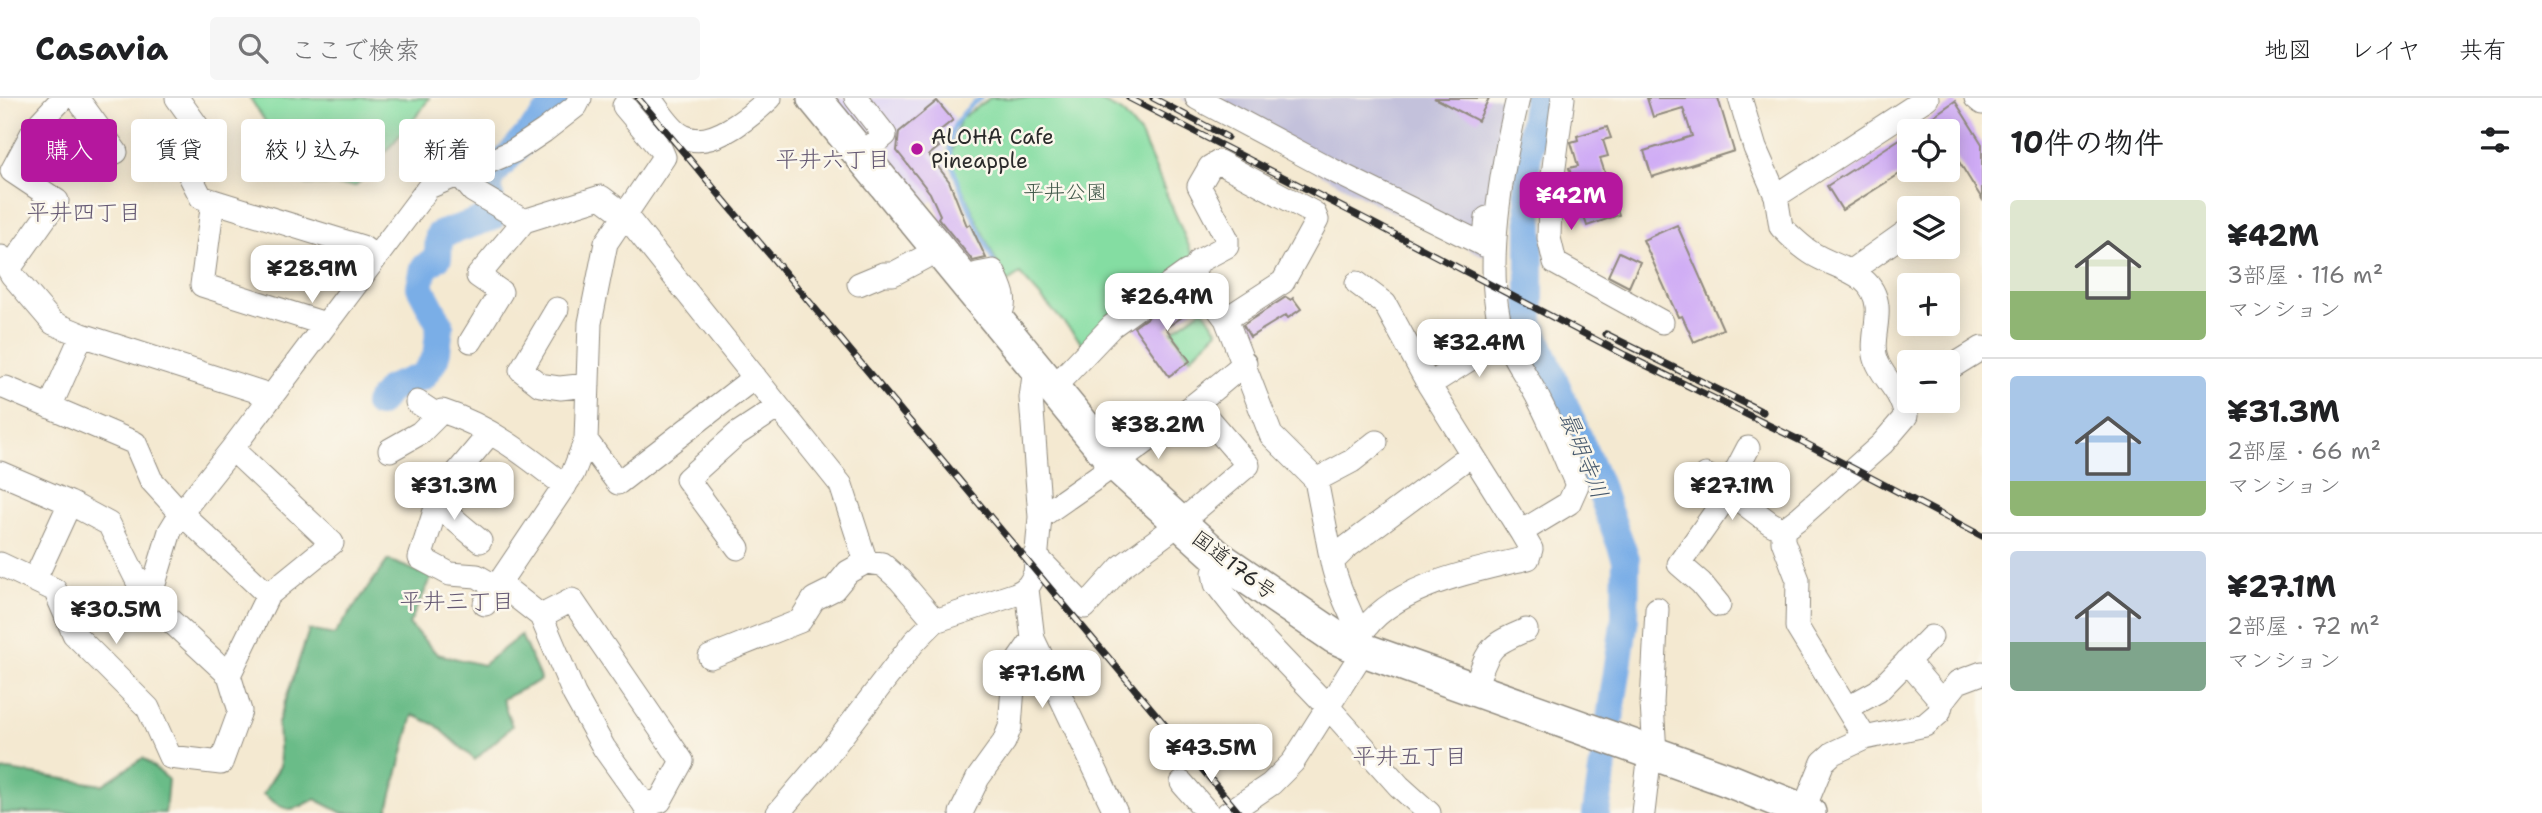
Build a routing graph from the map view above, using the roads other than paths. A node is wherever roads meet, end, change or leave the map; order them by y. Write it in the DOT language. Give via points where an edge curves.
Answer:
graph roads {
  1 [pos="63,98"];
  2 [pos="77,98"];
  3 [pos="177,98"];
  4 [pos="580,98"];
  5 [pos="770,98"];
  6 [pos="856,98"];
  7 [pos="1197,98"];
  8 [pos="1507,98"];
  9 [pos="1518,98"];
  10 [pos="1563,98"];
  11 [pos="1740,98"];
  12 [pos="1927,98"];
  13 [pos="1976,98"];
  14 [pos="650,99"];
  15 [pos="819,100"];
  16 [pos="1982,103"];
  17 [pos="624,106"];
  18 [pos="92,119"];
  19 [pos="860,155"];
  20 [pos="495,159"];
  21 [pos="442,182"];
  22 [pos="466,182"];
  23 [pos="1776,195"];
  24 [pos="213,201"];
  25 [pos="625,215"];
  26 [pos="524,221"];
  27 [pos="1897,232"];
  28 [pos="937,250"];
  29 [pos="376,257"];
  30 [pos="4,262"];
  31 [pos="1851,271"];
  32 [pos="1192,274"];
  33 [pos="1357,283"];
  34 [pos="859,284"];
  35 [pos="557,309"];
  36 [pos="1226,319"];
  37 [pos="1662,322"];
  38 [pos="325,324"];
  39 [pos="82,335"];
  40 [pos="1505,337"];
  41 [pos="471,341"];
  42 [pos="1982,348"];
  43 [pos="1960,362"];
  44 [pos="1245,363"];
  45 [pos="755,377"];
  46 [pos="1044,378"];
  47 [pos="588,385"];
  48 [pos="1429,385"];
  49 [pos="1897,386"];
  50 [pos="2,391"];
  51 [pos="272,396"];
  52 [pos="417,402"];
  53 [pos="1196,405"];
  54 [pos="50,407"];
  55 [pos="778,407"];
  56 [pos="1906,413"];
  57 [pos="437,415"];
  58 [pos="490,433"];
  59 [pos="586,440"];
  60 [pos="1376,442"];
  61 [pos="1748,448"];
  62 [pos="232,449"];
  63 [pos="390,450"];
  64 [pos="1472,454"];
  65 [pos="1116,465"];
  66 [pos="0,473"];
  67 [pos="1706,475"];
  68 [pos="1316,480"];
  69 [pos="565,486"];
  70 [pos="1727,492"];
  71 [pos="70,503"];
  72 [pos="437,505"];
  73 [pos="181,513"];
  74 [pos="1040,517"];
  75 [pos="1180,523"];
  76 [pos="1783,530"];
  77 [pos="1521,532"];
  78 [pos="480,541"];
  79 [pos="738,548"];
  80 [pos="1035,555"];
  81 [pos="1219,558"];
  82 [pos="866,562"];
  83 [pos="1332,562"];
  84 [pos="0,564"];
  85 [pos="35,579"];
  86 [pos="1027,589"];
  87 [pos="494,591"];
  88 [pos="268,595"];
  89 [pos="146,598"];
  90 [pos="1719,605"];
  91 [pos="1657,609"];
  92 [pos="541,617"];
  93 [pos="935,621"];
  94 [pos="1526,630"];
  95 [pos="1931,637"];
  96 [pos="1033,639"];
  97 [pos="1362,643"];
  98 [pos="710,657"];
  99 [pos="1907,661"];
  100 [pos="1982,673"];
  101 [pos="229,675"];
  102 [pos="1474,690"];
  103 [pos="1942,702"];
  104 [pos="1329,708"];
  105 [pos="1847,708"];
  106 [pos="1865,738"];
  107 [pos="1652,753"];
  108 [pos="1182,783"];
  109 [pos="646,808"];
  110 [pos="1202,811"];
  111 [pos="1806,812"];
  112 [pos="778,813"];
  113 [pos="961,813"];
  114 [pos="1116,813"];
  115 [pos="1227,813"];
  116 [pos="1429,813"];
  117 [pos="1643,813"];
  1 -- 30 [label="street" via="35,128 12,171 57,201"];
  2 -- 18 [label="street"];
  3 -- 24 [label="street" via="200,130 185,166 201,197"];
  4 -- 20 [label="street" via="555,123"];
  5 -- 14 [label="street" via="725,132 692,140 681,136"];
  6 -- 19 [label="street" via="885,135"];
  7 -- 8 [label="street" via="1484,245"];
  9 -- 40 [label="street" via="1499,191 1495,267"];
  10 -- 37 [label="street" via="1550,198 1549,238 1555,263"];
  11 -- 23 [label="street"];
  12 -- 23 [label="street"];
  13 -- 16 [label="street"];
  15 -- 19 [label="highway, 国道176号"];
  17 -- 25 [label="street" via="664,157"];
  19 -- 28 [label="highway, 国道176号"];
  21 -- 29 [label="street" via="429,187"];
  22 -- 26 [label="street"];
  23 -- 31 [label="street" via="1781,227 1811,253"];
  24 -- 29 [label="street" via="362,247"];
  24 -- 38 [label="street" via="202,285"];
  25 -- 26 [label="street" via="601,197"];
  25 -- 45 [label="street"];
  25 -- 47 [label="street" via="606,243 590,323"];
  26 -- 41 [label="street" via="478,276 501,292"];
  27 -- 31 [label="street"];
  28 -- 34 [label="street" via="893,274"];
  28 -- 46 [label="highway, 国道176号"];
  29 -- 38 [label="street"];
  30 -- 39 [label="street" via="52,323"];
  31 -- 49 [label="street" via="1874,292 1877,363"];
  32 -- 36 [label="street"];
  32 -- 36 [label="street" via="1199,261 1227,246 1199,186 1210,167 1219,162 1314,213 1317,220 1283,282"];
  32 -- 46 [label="street" via="1186,272"];
  33 -- 48 [label="street" via="1385,304"];
  35 -- 47 [label="street" via="521,370 540,385"];
  36 -- 44 [label="street"];
  38 -- 51 [label="street"];
  39 -- 51 [label="street"];
  39 -- 54 [label="street"];
  40 -- 48 [label="street"];
  40 -- 77 [label="street" via="1541,402 1577,485 1569,503"];
  42 -- 43 [label="street"];
  44 -- 53 [label="street"];
  44 -- 68 [label="street" via="1271,435"];
  45 -- 55 [label="street"];
  45 -- 59 [label="street" via="618,482"];
  46 -- 65 [label="highway, 国道176号"];
  46 -- 74 [label="street" via="1031,398"];
  47 -- 59 [label="street"];
  48 -- 64 [label="street"];
  50 -- 54 [label="street"];
  51 -- 62 [label="street"];
  52 -- 57 [label="street"];
  53 -- 65 [label="street"];
  53 -- 75 [label="street" via="1248,465"];
  54 -- 73 [label="street" via="135,443 151,480"];
  55 -- 79 [label="street" via="737,434 687,479"];
  55 -- 82 [label="street" via="841,485"];
  56 -- 76 [label="street" via="1882,444"];
  57 -- 58 [label="street" via="442,411 458,416"];
  57 -- 63 [label="street" via="420,433"];
  58 -- 69 [label="street"];
  58 -- 72 [label="street" via="441,492"];
  59 -- 69 [label="street"];
  60 -- 68 [label="street"];
  61 -- 70 [label="street"];
  62 -- 73 [label="street"];
  62 -- 88 [label="street" via="332,543"];
  64 -- 77 [label="street"];
  64 -- 83 [label="street"];
  65 -- 74 [label="street"];
  65 -- 75 [label="highway, 国道176号"];
  66 -- 71 [label="street"];
  67 -- 70 [label="street"];
  68 -- 83 [label="street"];
  69 -- 87 [label="street"];
  70 -- 76 [label="street"];
  70 -- 90 [label="street" via="1679,564"];
  71 -- 85 [label="street"];
  71 -- 89 [label="street" via="109,524"];
  72 -- 78 [label="street"];
  72 -- 87 [label="street" via="420,558 450,574 477,576"];
  73 -- 88 [label="street"];
  73 -- 89 [label="street"];
  74 -- 80 [label="street"];
  75 -- 80 [label="street" via="1121,568 1085,607"];
  75 -- 81 [label="highway, 国道176号"];
  76 -- 105 [label="street" via="1798,580 1797,627"];
  77 -- 97 [label="street" via="1531,550 1528,558 1408,593 1380,615"];
  80 -- 86 [label="street" via="1035,573"];
  81 -- 97 [label="highway, 国道176号" via="1335,637"];
  81 -- 104 [label="street" via="1216,584"];
  82 -- 93 [label="street" via="882,564"];
  82 -- 98 [label="street" via="814,599 800,621"];
  83 -- 97 [label="street"];
  84 -- 85 [label="street"];
  85 -- 101 [label="street" via="55,590 74,634 148,708 170,757 221,764 240,711"];
  86 -- 93 [label="street"];
  86 -- 96 [label="street"];
  87 -- 92 [label="street"];
  88 -- 101 [label="street"];
  89 -- 101 [label="street"];
  91 -- 107 [label="street"];
  92 -- 109 [label="street" via="574,694"];
  92 -- 109 [label="street" via="572,600 682,761 660,801"];
  93 -- 112 [label="street"];
  94 -- 102 [label="street" via="1497,642 1490,650"];
  95 -- 99 [label="street"];
  96 -- 113 [label="street" via="1014,674 1010,727 1004,742 978,778"];
  96 -- 114 [label="street"];
  97 -- 102 [label="highway, 国道176号"];
  97 -- 104 [label="street"];
  99 -- 103 [label="street"];
  99 -- 105 [label="street" via="1878,691"];
  100 -- 103 [label="street" via="1958,682"];
  102 -- 107 [label="highway, 国道176号"];
  103 -- 106 [label="street" via="1939,713 1925,725"];
  104 -- 115 [label="street" via="1293,762 1271,784"];
  104 -- 116 [label="street"];
  105 -- 106 [label="street"];
  106 -- 111 [label="street" via="1823,762"];
  107 -- 111 [label="highway, 国道176号"];
  107 -- 117 [label="street"];
  108 -- 110 [label="street"];
}
